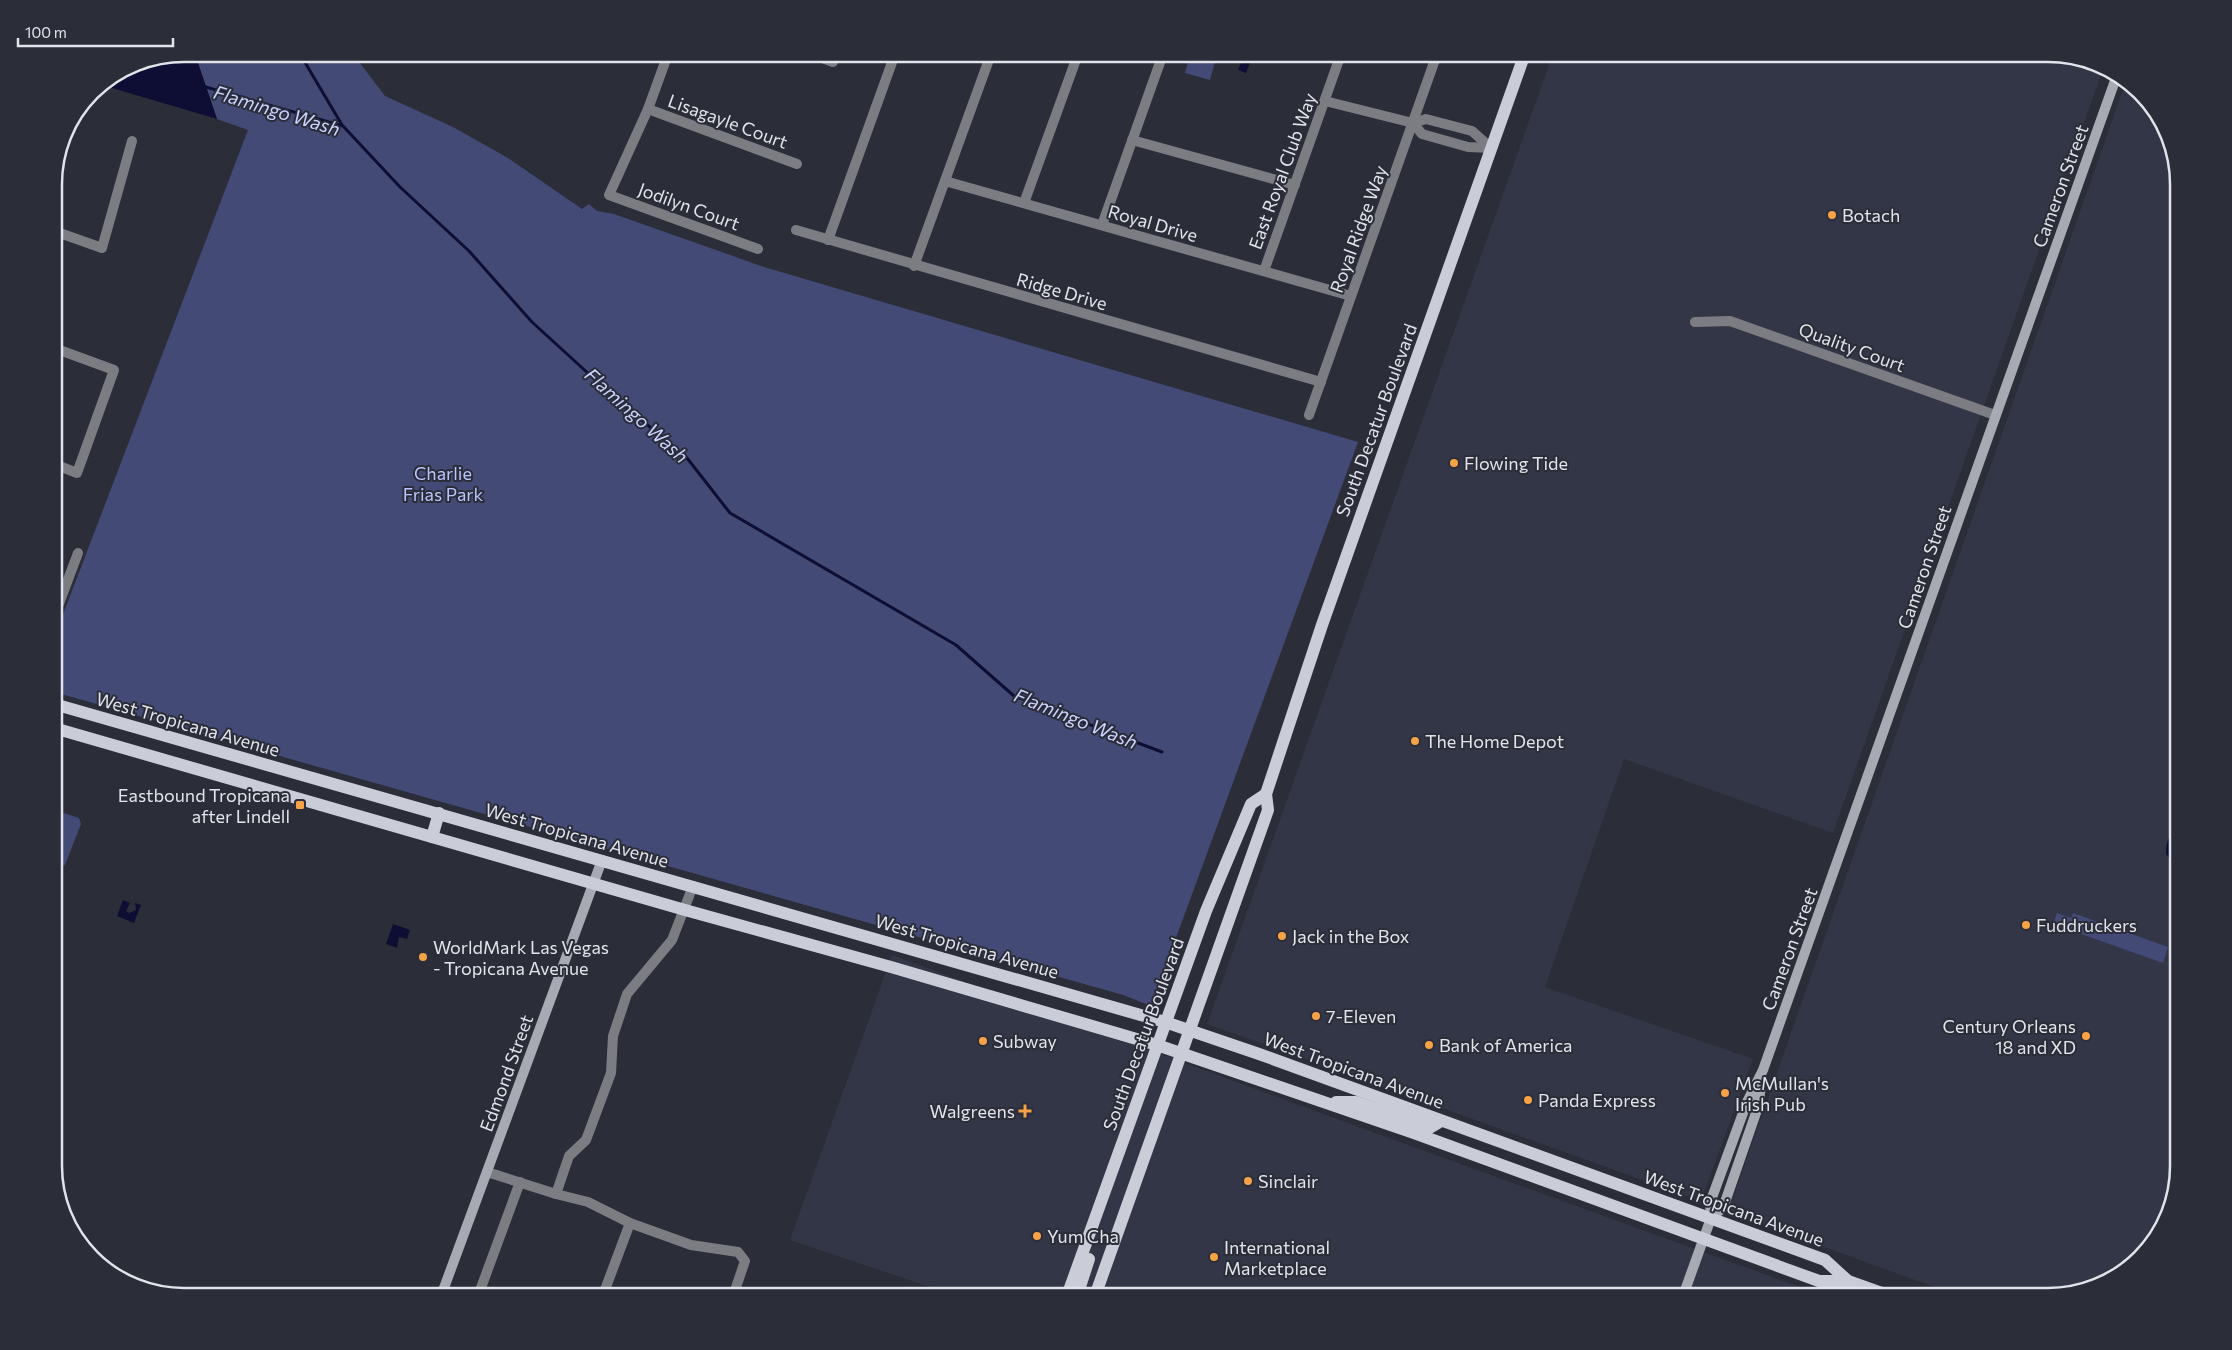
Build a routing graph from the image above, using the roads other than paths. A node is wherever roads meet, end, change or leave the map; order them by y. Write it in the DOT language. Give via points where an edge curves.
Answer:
graph roads {
  1 [pos="665,62"];
  2 [pos="893,62"];
  3 [pos="988,62"];
  4 [pos="1075,62"];
  5 [pos="1161,62"];
  6 [pos="1338,62"];
  7 [pos="1435,62"];
  8 [pos="1522,62"];
  9 [pos="2113,82"];
  10 [pos="1325,101"];
  11 [pos="648,109"];
  12 [pos="1413,124"];
  13 [pos="1132,140"];
  14 [pos="132,142"];
  15 [pos="1491,148"];
  16 [pos="797,164"];
  17 [pos="945,181"];
  18 [pos="1295,185"];
  19 [pos="1024,203"];
  20 [pos="1102,225"];
  21 [pos="796,230"];
  22 [pos="63,234"];
  23 [pos="828,240"];
  24 [pos="758,249"];
  25 [pos="914,266"];
  26 [pos="1264,271"];
  27 [pos="1351,296"];
  28 [pos="1695,322"];
  29 [pos="63,351"];
  30 [pos="1321,382"];
  31 [pos="1309,415"];
  32 [pos="1995,415"];
  33 [pos="63,468"];
  34 [pos="78,553"];
  35 [pos="63,593"];
  36 [pos="63,707"];
  37 [pos="63,731"];
  38 [pos="226,753"];
  39 [pos="244,758"];
  40 [pos="219,776"];
  41 [pos="238,781"];
  42 [pos="1266,794"];
  43 [pos="439,813"];
  44 [pos="432,837"];
  45 [pos="602,860"];
  46 [pos="593,883"];
  47 [pos="693,886"];
  48 [pos="685,910"];
  49 [pos="836,927"];
  50 [pos="829,949"];
  51 [pos="1166,1022"];
  52 [pos="1191,1030"];
  53 [pos="1157,1044"];
  54 [pos="1183,1053"];
  55 [pos="1326,1102"];
  56 [pos="1441,1121"];
  57 [pos="487,1172"];
  58 [pos="520,1182"];
  59 [pos="556,1194"];
  60 [pos="1711,1218"];
  61 [pos="630,1223"];
  62 [pos="1088,1239"];
  63 [pos="1703,1239"];
  64 [pos="1848,1281"];
  65 [pos="443,1288"];
  66 [pos="481,1288"];
  67 [pos="605,1288"];
  68 [pos="736,1288"];
  69 [pos="1070,1288"];
  70 [pos="1080,1288"];
  71 [pos="1099,1288"];
  72 [pos="1686,1288"];
  73 [pos="1868,1288"];
  1 -- 11 [label="street"];
  2 -- 23 [label="street"];
  3 -- 17 [label="street"];
  4 -- 19 [label="street"];
  5 -- 13 [label="street"];
  6 -- 10 [label="street, East Royal Club Way"];
  7 -- 12 [label="street, Royal Ridge Way"];
  8 -- 15 [label="main road, South Decatur Boulevard"];
  9 -- 32 [label="street, Cameron Street"];
  10 -- 12 [label="street"];
  10 -- 18 [label="street, East Royal Club Way"];
  11 -- 16 [label="street, Lisagayle Court"];
  11 -- 24 [label="street, Jodilyn Court" via="609,195"];
  12 -- 15 [label="street" via="1422,134 1468,147"];
  12 -- 15 [label="street" via="1426,119 1472,131"];
  12 -- 27 [label="street, Royal Ridge Way"];
  13 -- 18 [label="street"];
  13 -- 20 [label="street"];
  14 -- 22 [label="street" via="102,248"];
  15 -- 42 [label="main road, South Decatur Boulevard" via="1322,625"];
  17 -- 19 [label="street, Royal Drive"];
  17 -- 25 [label="street"];
  18 -- 26 [label="street, East Royal Club Way"];
  19 -- 20 [label="street, Royal Drive"];
  20 -- 26 [label="street, Royal Drive"];
  21 -- 23 [label="street, Ridge Drive"];
  23 -- 25 [label="street, Ridge Drive"];
  25 -- 30 [label="street, Ridge Drive"];
  26 -- 27 [label="street, Royal Drive"];
  27 -- 30 [label="street, Royal Ridge Way"];
  28 -- 32 [label="street, Quality Court" via="1730,321"];
  29 -- 33 [label="street" via="114,370 77,473"];
  30 -- 31 [label="street, Royal Ridge Way"];
  32 -- 60 [label="street, Cameron Street" via="1763,1070 1747,1102 1710,1203"];
  34 -- 35 [label="street"];
  36 -- 38 [label="main road, West Tropicana Avenue"];
  37 -- 40 [label="main road, West Tropicana Avenue"];
  38 -- 39 [label="main road, West Tropicana Avenue"];
  38 -- 40 [label="main road"];
  39 -- 41 [label="main road"];
  39 -- 43 [label="main road, West Tropicana Avenue"];
  40 -- 41 [label="main road, West Tropicana Avenue"];
  41 -- 44 [label="main road, West Tropicana Avenue"];
  42 -- 51 [label="main road, South Decatur Boulevard" via="1251,804 1206,911"];
  42 -- 52 [label="main road, South Decatur Boulevard" via="1268,810"];
  43 -- 44 [label="main road"];
  43 -- 45 [label="main road, West Tropicana Avenue"];
  44 -- 46 [label="main road, West Tropicana Avenue"];
  45 -- 46 [label="street, Edmond Street"];
  45 -- 47 [label="main road, West Tropicana Avenue"];
  46 -- 48 [label="main road, West Tropicana Avenue"];
  46 -- 57 [label="street, Edmond Street"];
  47 -- 48 [label="street"];
  47 -- 49 [label="main road, West Tropicana Avenue"];
  48 -- 50 [label="main road, West Tropicana Avenue"];
  48 -- 59 [label="street" via="672,940 627,994 613,1036 612,1073 586,1140 569,1156"];
  49 -- 50 [label="main road"];
  49 -- 51 [label="main road, West Tropicana Avenue"];
  50 -- 53 [label="main road, West Tropicana Avenue"];
  51 -- 52 [label="main road, West Tropicana Avenue"];
  51 -- 53 [label="main road, South Decatur Boulevard"];
  52 -- 54 [label="main road, South Decatur Boulevard"];
  52 -- 56 [label="main road, West Tropicana Avenue"];
  53 -- 54 [label="main road, West Tropicana Avenue"];
  53 -- 62 [label="main road, South Decatur Boulevard"];
  54 -- 55 [label="main road, West Tropicana Avenue"];
  54 -- 71 [label="main road, South Decatur Boulevard"];
  55 -- 56 [label="main road" via="1356,1102 1431,1127"];
  55 -- 63 [label="main road, West Tropicana Avenue"];
  56 -- 60 [label="main road, West Tropicana Avenue"];
  57 -- 58 [label="street"];
  57 -- 65 [label="street, Edmond Street"];
  58 -- 59 [label="street"];
  58 -- 66 [label="street"];
  59 -- 61 [label="street" via="588,1202"];
  60 -- 63 [label="street, Cameron Street"];
  60 -- 64 [label="main road, West Tropicana Avenue" via="1825,1260"];
  61 -- 67 [label="street"];
  61 -- 68 [label="street" via="691,1245 738,1252 744,1261"];
  62 -- 69 [label="main road, South Decatur Boulevard"];
  62 -- 70 [label="main road" via="1089,1258"];
  63 -- 64 [label="main road, West Tropicana Avenue" via="1819,1281"];
  63 -- 72 [label="street, Cameron Street"];
  64 -- 73 [label="main road, West Tropicana Avenue"];
}
